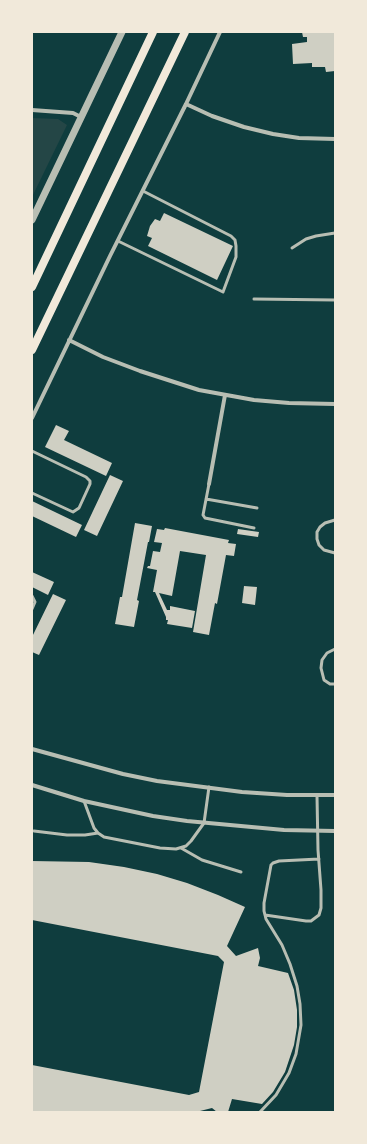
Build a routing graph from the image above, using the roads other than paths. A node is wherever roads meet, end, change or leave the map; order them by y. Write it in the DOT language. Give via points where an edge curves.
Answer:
graph roads {
  1 [pos="122,32"];
  2 [pos="153,32"];
  3 [pos="185,32"];
  4 [pos="220,32"];
  5 [pos="186,104"];
  6 [pos="32,110"];
  7 [pos="81,117"];
  8 [pos="335,139"];
  9 [pos="142,192"];
  10 [pos="32,220"];
  11 [pos="335,232"];
  12 [pos="118,241"];
  13 [pos="292,248"];
  14 [pos="32,287"];
  15 [pos="254,298"];
  16 [pos="335,300"];
  17 [pos="69,340"];
  18 [pos="32,350"];
  19 [pos="225,395"];
  20 [pos="335,404"];
  21 [pos="32,418"];
  22 [pos="32,451"];
  23 [pos="209,484"];
  24 [pos="32,493"];
  25 [pos="206,499"];
  26 [pos="257,508"];
  27 [pos="335,520"];
  28 [pos="254,528"];
  29 [pos="335,554"];
  30 [pos="32,596"];
  31 [pos="32,609"];
  32 [pos="335,649"];
  33 [pos="335,684"];
  34 [pos="32,749"];
  35 [pos="32,785"];
  36 [pos="209,787"];
  37 [pos="335,795"];
  38 [pos="317,796"];
  39 [pos="84,801"];
  40 [pos="204,823"];
  41 [pos="34,831"];
  42 [pos="318,831"];
  43 [pos="335,831"];
  44 [pos="98,833"];
  45 [pos="181,848"];
  46 [pos="319,859"];
  47 [pos="241,872"];
  48 [pos="265,915"];
  49 [pos="260,1112"];
  1 -- 7 [label="street"];
  2 -- 14 [label="main road"];
  3 -- 18 [label="main road"];
  4 -- 5 [label="street"];
  5 -- 8 [label="street" via="212,116 273,134"];
  5 -- 9 [label="street"];
  6 -- 7 [label="street" via="73,112"];
  7 -- 10 [label="street"];
  9 -- 12 [label="street"];
  9 -- 12 [label="lane" via="235,240 236,257 223,292"];
  11 -- 13 [label="lane" via="306,239"];
  12 -- 17 [label="street"];
  15 -- 16 [label="lane"];
  17 -- 19 [label="street" via="140,371 199,390"];
  17 -- 21 [label="street"];
  19 -- 20 [label="street" via="289,403"];
  19 -- 23 [label="street"];
  22 -- 24 [label="lane" via="90,481 79,508 73,512"];
  23 -- 25 [label="lane"];
  25 -- 26 [label="lane"];
  25 -- 28 [label="lane" via="203,515 205,518"];
  27 -- 29 [label="lane" via="325,523 317,532 319,545"];
  30 -- 31 [label="lane" via="35,602"];
  32 -- 33 [label="lane" via="322,660 321,668 324,680"];
  34 -- 36 [label="street" via="123,774"];
  35 -- 39 [label="street"];
  36 -- 38 [label="street"];
  36 -- 40 [label="lane"];
  37 -- 38 [label="street"];
  38 -- 42 [label="lane"];
  39 -- 40 [label="street" via="153,816"];
  39 -- 44 [label="lane"];
  40 -- 42 [label="street"];
  40 -- 45 [label="lane" via="191,842"];
  41 -- 44 [label="lane" via="67,835"];
  42 -- 43 [label="street"];
  42 -- 46 [label="lane"];
  44 -- 45 [label="lane" via="104,837 160,848"];
  45 -- 47 [label="lane" via="202,860"];
  46 -- 48 [label="lane" via="273,863 264,903"];
  46 -- 48 [label="lane" via="319,915 311,921"];
  48 -- 49 [label="lane" via="290,964 297,986 301,1025 296,1054 289,1073 276,1095"];
}
